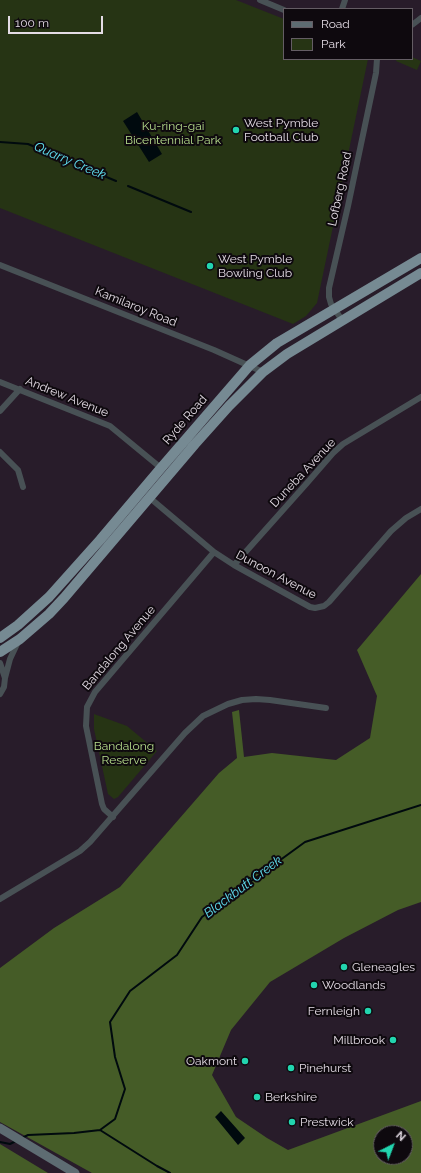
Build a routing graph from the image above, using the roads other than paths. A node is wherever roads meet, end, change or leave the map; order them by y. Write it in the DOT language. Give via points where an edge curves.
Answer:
graph roads {
  1 [pos="260,0"];
  2 [pos="283,10"];
  3 [pos="421,18"];
  4 [pos="413,24"];
  5 [pos="377,60"];
  6 [pos="421,258"];
  7 [pos="0,265"];
  8 [pos="421,273"];
  9 [pos="334,309"];
  10 [pos="342,320"];
  11 [pos="250,365"];
  12 [pos="263,372"];
  13 [pos="0,382"];
  14 [pos="20,389"];
  15 [pos="421,397"];
  16 [pos="0,411"];
  17 [pos="0,452"];
  18 [pos="160,468"];
  19 [pos="23,487"];
  20 [pos="150,498"];
  21 [pos="421,509"];
  22 [pos="214,552"];
  23 [pos="234,565"];
  24 [pos="0,638"];
  25 [pos="20,639"];
  26 [pos="0,652"];
  27 [pos="0,663"];
  28 [pos="5,678"];
  29 [pos="0,692"];
  30 [pos="326,708"];
  31 [pos="113,817"];
  32 [pos="0,899"];
  33 [pos="0,1128"];
  34 [pos="75,1173"];
  1 -- 2 [label="street"];
  3 -- 4 [label="street"];
  5 -- 9 [label="street, Lofberg Road" via="352,190 329,288 329,297"];
  6 -- 9 [label="highway, Ryde Road"];
  7 -- 11 [label="street, Kamilaroy Road"];
  8 -- 10 [label="highway, Ryde Road"];
  9 -- 10 [label="street, Lofberg Road"];
  9 -- 11 [label="highway, Ryde Road" via="277,343"];
  10 -- 12 [label="highway, Ryde Road"];
  11 -- 12 [label="street, Kamilaroy Road"];
  11 -- 18 [label="highway, Ryde Road"];
  12 -- 20 [label="highway, Ryde Road" via="229,406"];
  13 -- 14 [label="street, Andrew Avenue"];
  14 -- 16 [label="street"];
  14 -- 18 [label="street, Andrew Avenue" via="110,426"];
  15 -- 23 [label="street, Duneba Avenue" via="333,453"];
  17 -- 19 [label="street" via="18,470"];
  18 -- 24 [label="highway, Ryde Road" via="49,597"];
  20 -- 22 [label="street, Dunoon Avenue"];
  20 -- 25 [label="highway, Ryde Road" via="64,598"];
  21 -- 23 [label="street, Dunoon Avenue" via="391,530 329,602 320,608 310,607"];
  22 -- 23 [label="street, Dunoon Avenue"];
  22 -- 31 [label="street, Bandalong Avenue" via="94,692 87,706 86,726 102,804"];
  25 -- 26 [label="highway, Ryde Road"];
  25 -- 28 [label="street" via="10,659"];
  27 -- 28 [label="street"];
  28 -- 29 [label="street" via="4,687"];
  30 -- 31 [label="street" via="256,699 242,700 203,716 185,733"];
  31 -- 32 [label="street" via="80,851"];
  33 -- 34 [label="main road"];
}
